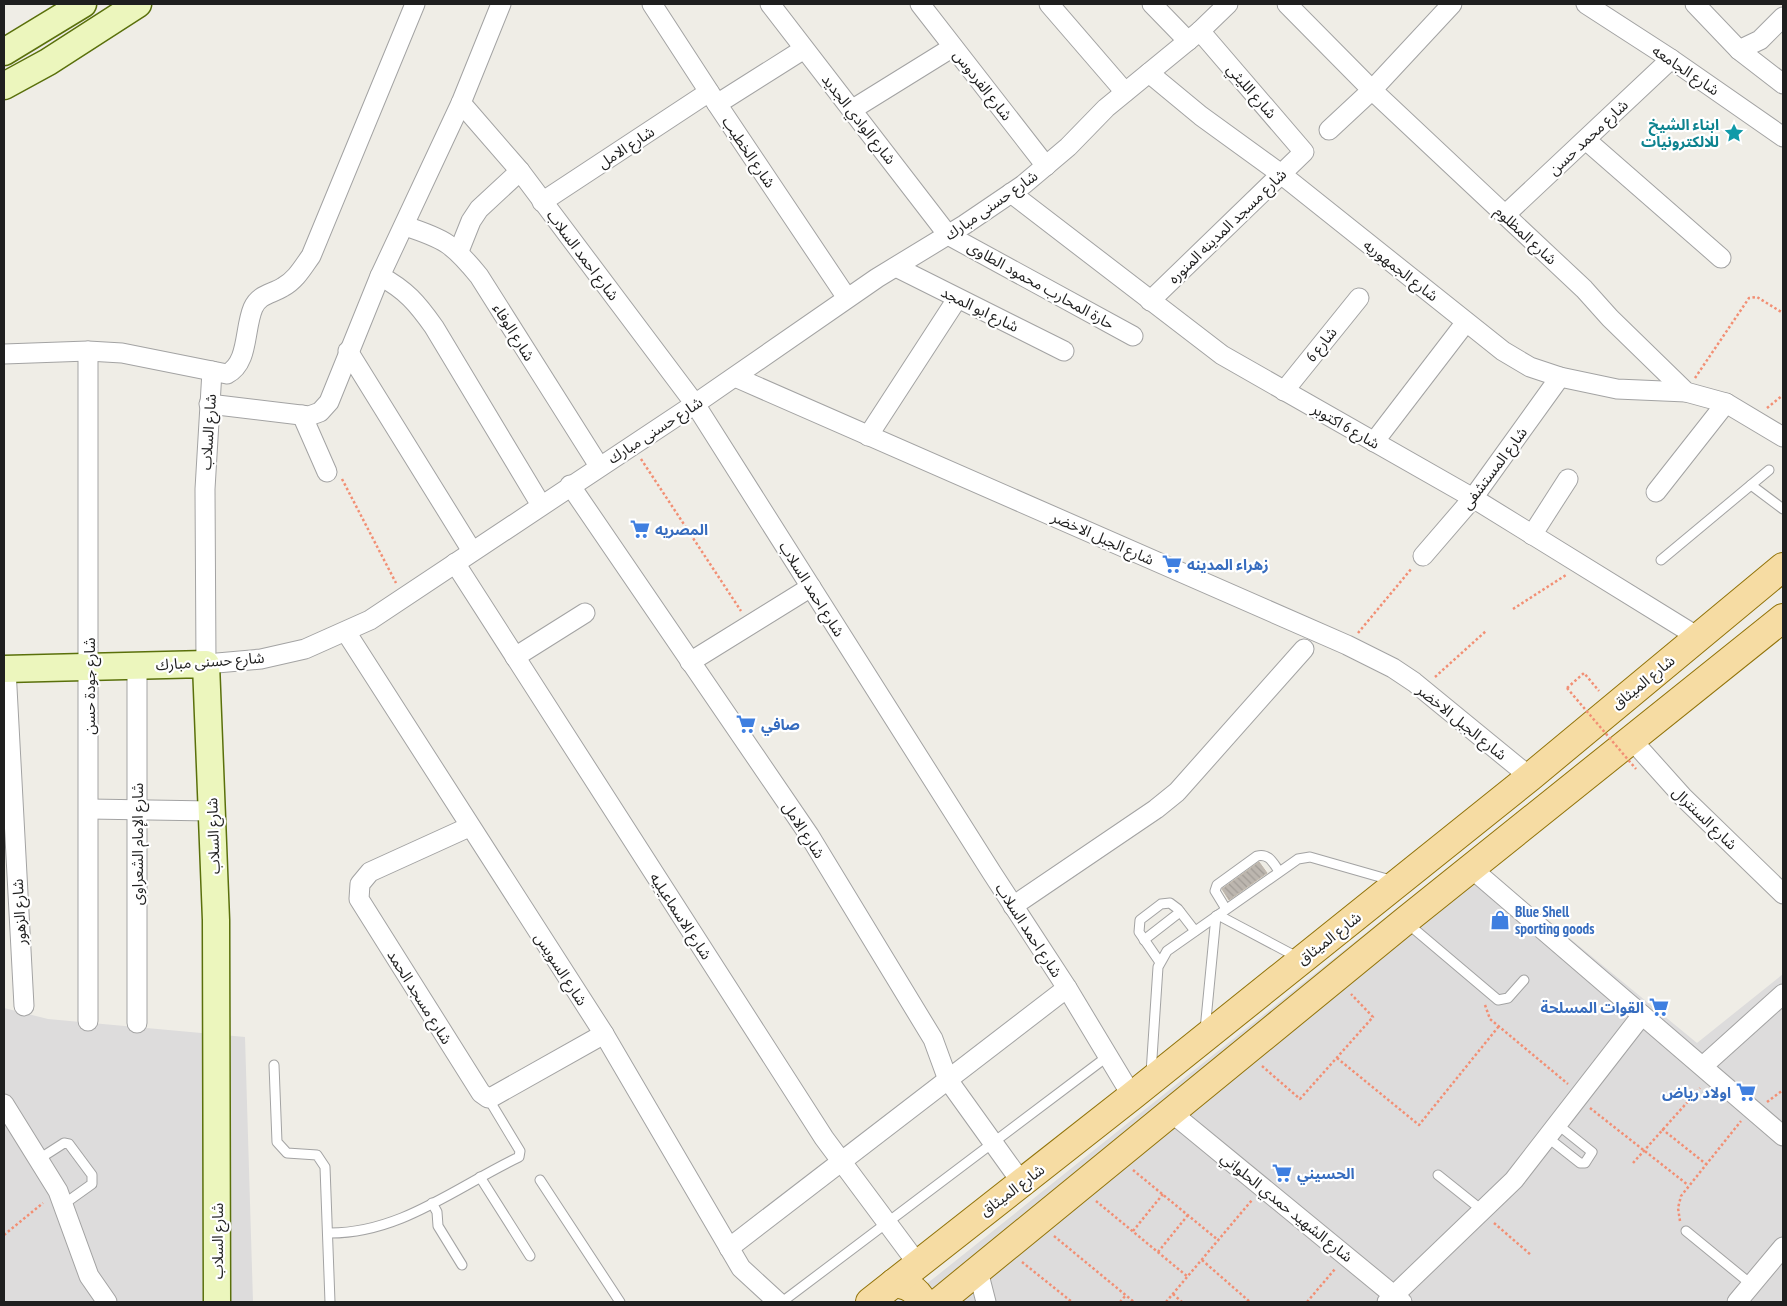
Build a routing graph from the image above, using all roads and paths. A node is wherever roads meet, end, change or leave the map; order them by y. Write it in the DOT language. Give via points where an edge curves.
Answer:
graph roads {
  1 [pos="138,4"];
  2 [pos="415,4"];
  3 [pos="501,4"];
  4 [pos="652,4"];
  5 [pos="770,4"];
  6 [pos="920,4"];
  7 [pos="1049,4"];
  8 [pos="1152,4"];
  9 [pos="1228,4"];
  10 [pos="1287,4"];
  11 [pos="1452,4"];
  12 [pos="1586,4"];
  13 [pos="1695,4"];
  14 [pos="76,5"];
  15 [pos="1783,17"];
  16 [pos="1194,36"];
  17 [pos="953,47"];
  18 [pos="804,49"];
  19 [pos="1739,50"];
  20 [pos="4,52"];
  21 [pos="1671,59"];
  22 [pos="1148,73"];
  23 [pos="1783,84"];
  24 [pos="4,86"];
  25 [pos="1372,90"];
  26 [pos="1125,92"];
  27 [pos="713,98"];
  28 [pos="461,103"];
  29 [pos="853,110"];
  30 [pos="1329,130"];
  31 [pos="1783,138"];
  32 [pos="1586,140"];
  33 [pos="1304,152"];
  34 [pos="1046,166"];
  35 [pos="520,172"];
  36 [pos="1280,174"];
  37 [pos="1011,193"];
  38 [pos="542,202"];
  39 [pos="1505,214"];
  40 [pos="405,226"];
  41 [pos="948,235"];
  42 [pos="459,251"];
  43 [pos="1721,258"];
  44 [pos="896,267"];
  45 [pos="380,276"];
  46 [pos="847,298"];
  47 [pos="1359,298"];
  48 [pos="958,299"];
  49 [pos="1150,301"];
  50 [pos="1783,313"];
  51 [pos="1466,322"];
  52 [pos="1133,336"];
  53 [pos="348,350"];
  54 [pos="88,351"];
  55 [pos="1064,351"];
  56 [pos="4,354"];
  57 [pos="212,371"];
  58 [pos="735,377"];
  59 [pos="1560,377"];
  60 [pos="1284,391"];
  61 [pos="1686,392"];
  62 [pos="1783,395"];
  63 [pos="1726,403"];
  64 [pos="209,404"];
  65 [pos="695,404"];
  66 [pos="302,415"];
  67 [pos="1753,418"];
  68 [pos="868,436"];
  69 [pos="1783,437"];
  70 [pos="1374,442"];
  71 [pos="632,445"];
  72 [pos="599,466"];
  73 [pos="1769,470"];
  74 [pos="327,472"];
  75 [pos="1568,480"];
  76 [pos="570,485"];
  77 [pos="1751,485"];
  78 [pos="1656,492"];
  79 [pos="1473,498"];
  80 [pos="541,505"];
  81 [pos="1783,509"];
  82 [pos="1532,535"];
  83 [pos="472,551"];
  84 [pos="1423,556"];
  85 [pos="1661,560"];
  86 [pos="454,562"];
  87 [pos="1582,564"];
  88 [pos="1783,567"];
  89 [pos="811,587"];
  90 [pos="404,597"];
  91 [pos="1513,610"];
  92 [pos="585,613"];
  93 [pos="1783,618"];
  94 [pos="750,625"];
  95 [pos="1486,631"];
  96 [pos="346,632"];
  97 [pos="1698,637"];
  98 [pos="1347,645"];
  99 [pos="1304,649"];
  100 [pos="515,657"];
  101 [pos="690,662"];
  102 [pos="206,664"];
  103 [pos="137,665"];
  104 [pos="89,666"];
  105 [pos="5,669"];
  106 [pos="1423,688"];
  107 [pos="1612,707"];
  108 [pos="1631,739"];
  109 [pos="1636,769"];
  110 [pos="1530,777"];
  111 [pos="89,809"];
  112 [pos="137,810"];
  113 [pos="212,811"];
  114 [pos="469,827"];
  115 [pos="10,847"];
  116 [pos="1471,868"];
  117 [pos="1279,871"];
  118 [pos="1399,882"];
  119 [pos="1783,894"];
  120 [pos="1013,906"];
  121 [pos="1226,909"];
  122 [pos="1180,912"];
  123 [pos="1217,915"];
  124 [pos="1405,921"];
  125 [pos="1194,931"];
  126 [pos="1144,940"];
  127 [pos="1302,959"];
  128 [pos="1159,961"];
  129 [pos="1336,978"];
  130 [pos="1524,980"];
  131 [pos="1067,988"];
  132 [pos="1485,991"];
  133 [pos="1783,994"];
  134 [pos="24,1006"];
  135 [pos="1642,1015"];
  136 [pos="88,1021"];
  137 [pos="137,1023"];
  138 [pos="1499,1026"];
  139 [pos="604,1034"];
  140 [pos="1205,1037"];
  141 [pos="1246,1052"];
  142 [pos="1108,1056"];
  143 [pos="1336,1058"];
  144 [pos="274,1065"];
  145 [pos="1708,1070"];
  146 [pos="948,1080"];
  147 [pos="1141,1089"];
  148 [pos="1579,1096"];
  149 [pos="488,1098"];
  150 [pos="4,1104"];
  151 [pos="1750,1109"];
  152 [pos="1172,1112"];
  153 [pos="1662,1129"];
  154 [pos="1783,1136"];
  155 [pos="993,1143"];
  156 [pos="1644,1151"];
  157 [pos="1117,1157"];
  158 [pos="39,1159"];
  159 [pos="840,1162"];
  160 [pos="1633,1163"];
  161 [pos="1706,1164"];
  162 [pos="1438,1175"];
  163 [pos="480,1177"];
  164 [pos="540,1180"];
  165 [pos="1022,1184"];
  166 [pos="1688,1186"];
  167 [pos="1080,1188"];
  168 [pos="1263,1188"];
  169 [pos="1163,1194"];
  170 [pos="61,1198"];
  171 [pos="432,1203"];
  172 [pos="1482,1212"];
  173 [pos="1188,1215"];
  174 [pos="1037,1222"];
  175 [pos="887,1223"];
  176 [pos="1133,1231"];
  177 [pos="1686,1231"];
  178 [pos="328,1233"];
  179 [pos="4,1235"];
  180 [pos="950,1238"];
  181 [pos="1218,1240"];
  182 [pos="1783,1247"];
  183 [pos="729,1248"];
  184 [pos="1006,1248"];
  185 [pos="1158,1252"];
  186 [pos="1531,1255"];
  187 [pos="530,1256"];
  188 [pos="1347,1256"];
  189 [pos="1202,1260"];
  190 [pos="917,1263"];
  191 [pos="462,1265"];
  192 [pos="980,1269"];
  193 [pos="1188,1277"];
  194 [pos="894,1283"];
  195 [pos="1752,1286"];
  196 [pos="1173,1294"];
  197 [pos="1126,1295"];
  198 [pos="99,1299"];
  199 [pos="1395,1300"];
  200 [pos="217,1302"];
  201 [pos="330,1302"];
  202 [pos="620,1302"];
  203 [pos="778,1302"];
  204 [pos="782,1302"];
  205 [pos="870,1302"];
  206 [pos="923,1302"];
  207 [pos="939,1302"];
  208 [pos="986,1302"];
  209 [pos="1072,1302"];
  210 [pos="1120,1302"];
  211 [pos="1134,1302"];
  212 [pos="1166,1302"];
  213 [pos="1182,1302"];
  214 [pos="1250,1302"];
  215 [pos="1307,1302"];
  216 [pos="1737,1302"];
  1 -- 24 [label="street"];
  2 -- 57 [label="street" via="311,256 298,275 283,287 266,293 253,307 236,370 227,374"];
  3 -- 28 [label="street"];
  4 -- 27 [label="street, شارع الخطيب"];
  5 -- 18 [label="street, شارع الوادي الجديد"];
  6 -- 17 [label="street, شارع الفردوس"];
  7 -- 26 [label="street"];
  8 -- 16 [label="street"];
  9 -- 16 [label="street, شارع حسنى مبارك"];
  10 -- 25 [label="street, شارع المظلوم"];
  11 -- 25 [label="street"];
  12 -- 21 [label="street, شارع الجامعه"];
  13 -- 19 [label="street"];
  14 -- 20 [label="street"];
  15 -- 19 [label="street" via="1760,40"];
  16 -- 22 [label="street, شارع حسنى مبارك"];
  16 -- 33 [label="street, شارع الليثي"];
  17 -- 29 [label="street"];
  17 -- 34 [label="street, شارع الفردوس"];
  18 -- 27 [label="street, شارع الامل"];
  18 -- 29 [label="street, شارع الوادي الجديد"];
  19 -- 23 [label="street"];
  21 -- 31 [label="street, شارع الجامعه"];
  21 -- 32 [label="street, شارع محمد حسن"];
  22 -- 26 [label="street, شارع حسنى مبارك"];
  22 -- 36 [label="street, شارع الجمهوريه"];
  25 -- 30 [label="street"];
  25 -- 39 [label="street, شارع المظلوم"];
  26 -- 34 [label="street, شارع حسنى مبارك"];
  27 -- 38 [label="street, شارع الامل"];
  27 -- 46 [label="street, شارع الخطيب"];
  28 -- 35 [label="street, شارع احمد السلاب"];
  28 -- 40 [label="street"];
  29 -- 41 [label="street, شارع الوادي الجديد"];
  32 -- 39 [label="street, شارع محمد حسن"];
  32 -- 43 [label="street"];
  33 -- 36 [label="street, شارع مسجد المدينه المنوره"];
  34 -- 37 [label="street, شارع حسنى مبارك"];
  35 -- 38 [label="street, شارع احمد السلاب"];
  35 -- 42 [label="street" via="478,209"];
  36 -- 49 [label="street, شارع مسجد المدينه المنوره"];
  36 -- 51 [label="street, شارع الجمهوريه"];
  37 -- 41 [label="street, شارع حسنى مبارك"];
  37 -- 49 [label="street, شارع 6 اكتوبر"];
  38 -- 65 [label="street, شارع احمد السلاب"];
  39 -- 61 [label="street, شارع المظلوم"];
  40 -- 42 [label="street, شارع الوفاء" via="437,236"];
  40 -- 45 [label="street"];
  41 -- 44 [label="street, شارع حسنى مبارك"];
  41 -- 52 [label="street, حارة المحارب محمود الطاوى"];
  42 -- 72 [label="street, شارع الوفاء" via="479,276"];
  44 -- 46 [label="street, شارع حسنى مبارك"];
  44 -- 48 [label="street, شارع ابو المجد"];
  45 -- 53 [label="street"];
  45 -- 80 [label="street" via="416,301"];
  46 -- 58 [label="street, شارع حسنى مبارك"];
  47 -- 60 [label="street, شارع 6"];
  48 -- 55 [label="street, شارع ابو المجد"];
  48 -- 68 [label="street"];
  49 -- 60 [label="street, شارع 6 اكتوبر" via="1222,354"];
  50 -- 61 [label="path" via="1757,297 1749,298"];
  51 -- 59 [label="street, شارع الجمهوريه" via="1530,367"];
  51 -- 70 [label="street"];
  53 -- 66 [label="street" via="329,402 320,412"];
  53 -- 83 [label="street"];
  54 -- 56 [label="street"];
  54 -- 57 [label="street"];
  54 -- 104 [label="street, شارع جودة حسن"];
  57 -- 64 [label="street, شارع السلاب"];
  58 -- 65 [label="street, شارع حسنى مبارك"];
  58 -- 68 [label="street, شارع الجبل الاخضر"];
  59 -- 61 [label="street, شارع الجمهوريه" via="1617,389"];
  59 -- 79 [label="street, شارع المستشفى"];
  60 -- 70 [label="street, شارع 6 اكتوبر"];
  61 -- 63 [label="street, شارع المظلوم"];
  62 -- 67 [label="path"];
  63 -- 67 [label="street, شارع المظلوم"];
  63 -- 78 [label="street"];
  64 -- 66 [label="street"];
  64 -- 102 [label="street, شارع السلاب" via="205,489"];
  65 -- 71 [label="street, شارع حسنى مبارك"];
  65 -- 89 [label="street, شارع احمد السلاب"];
  66 -- 74 [label="street"];
  67 -- 69 [label="street, شارع المظلوم"];
  68 -- 98 [label="street, شارع الجبل الاخضر"];
  70 -- 79 [label="street, شارع 6 اكتوبر"];
  71 -- 72 [label="street, شارع حسنى مبارك"];
  71 -- 94 [label="path"];
  72 -- 76 [label="street, شارع حسنى مبارك"];
  73 -- 77 [label="lane"];
  74 -- 90 [label="path" via="337,470"];
  75 -- 82 [label="street"];
  76 -- 80 [label="street, شارع حسنى مبارك"];
  76 -- 101 [label="street, شارع الامل"];
  77 -- 81 [label="lane"];
  77 -- 85 [label="lane"];
  79 -- 82 [label="street, شارع 6 اكتوبر"];
  79 -- 84 [label="street, شارع المستشفى"];
  80 -- 83 [label="street, شارع حسنى مبارك"];
  82 -- 87 [label="street, شارع 6 اكتوبر"];
  83 -- 86 [label="street, شارع حسنى مبارك"];
  84 -- 98 [label="path"];
  86 -- 90 [label="street, شارع حسنى مبارك"];
  86 -- 100 [label="street, شارع الاسماعيليه"];
  87 -- 91 [label="path"];
  87 -- 97 [label="street, شارع 6 اكتوبر"];
  88 -- 97 [label="main road, شارع الميثاق"];
  89 -- 94 [label="street"];
  89 -- 120 [label="street, شارع احمد السلاب"];
  90 -- 96 [label="street, شارع حسنى مبارك"];
  92 -- 100 [label="street"];
  93 -- 108 [label="main road"];
  94 -- 101 [label="street"];
  95 -- 106 [label="path"];
  96 -- 102 [label="street, شارع حسنى مبارك" via="305,649 261,659"];
  96 -- 114 [label="street, شارع السويس"];
  97 -- 107 [label="main road, شارع الميثاق"];
  98 -- 106 [label="street, شارع الجبل الاخضر" via="1393,668"];
  99 -- 120 [label="street" via="1177,792"];
  100 -- 159 [label="street, شارع الاسماعيليه"];
  101 -- 146 [label="street, شارع الامل" via="809,835 933,1039"];
  102 -- 103 [label="street, شارع حسنى مبارك"];
  102 -- 113 [label="street, شارع السلاب"];
  103 -- 104 [label="street, شارع حسنى مبارك"];
  103 -- 112 [label="street, شارع الإمام الشعراوى"];
  104 -- 105 [label="street, شارع حسنى مبارك"];
  104 -- 111 [label="street, شارع جودة حسن"];
  105 -- 115 [label="street, شارع الزهور"];
  106 -- 110 [label="street, شارع الجبل الاخضر"];
  107 -- 109 [label="path, bridge" via="1584,673 1567,688"];
  107 -- 110 [label="main road, شارع الميثاق"];
  108 -- 116 [label="main road"];
  108 -- 119 [label="street, شارع السنترال" via="1683,797"];
  110 -- 118 [label="main road, شارع الميثاق"];
  111 -- 112 [label="street"];
  111 -- 136 [label="street, شارع جودة حسن"];
  112 -- 113 [label="street"];
  112 -- 137 [label="street, شارع الإمام الشعراوى"];
  113 -- 200 [label="street, شارع السلاب" via="216,920"];
  114 -- 139 [label="street, شارع السويس"];
  114 -- 149 [label="street, شارع مسجد الحمد" via="370,872 360,884 359,899 481,1093"];
  115 -- 134 [label="street, شارع الزهور"];
  116 -- 124 [label="main road"];
  116 -- 135 [label="street"];
  117 -- 118 [label="lane" via="1298,858 1310,857"];
  117 -- 121 [label="lane"];
  117 -- 121 [label="lane" via="1269,857 1257,856 1217,885 1217,895"];
  118 -- 127 [label="main road, شارع الميثاق"];
  120 -- 131 [label="street, شارع احمد السلاب"];
  121 -- 123 [label="lane"];
  122 -- 125 [label="lane"];
  122 -- 126 [label="lane"];
  122 -- 126 [label="lane" via="1170,903 1157,907 1138,924"];
  123 -- 125 [label="lane"];
  123 -- 127 [label="lane"];
  123 -- 140 [label="lane"];
  124 -- 129 [label="main road"];
  124 -- 132 [label="lane"];
  125 -- 128 [label="lane"];
  126 -- 128 [label="lane"];
  127 -- 140 [label="main road, شارع الميثاق"];
  128 -- 147 [label="lane"];
  129 -- 141 [label="main road"];
  129 -- 143 [label="path" via="1373,1017"];
  130 -- 132 [label="lane" via="1506,1000 1498,1000"];
  131 -- 142 [label="street, شارع احمد السلاب"];
  131 -- 146 [label="street"];
  132 -- 138 [label="path" via="1485,1008"];
  133 -- 145 [label="street"];
  135 -- 145 [label="street"];
  135 -- 148 [label="street"];
  138 -- 143 [label="path" via="1419,1125"];
  138 -- 148 [label="path"];
  139 -- 149 [label="street"];
  139 -- 183 [label="street, شارع السويس"];
  140 -- 147 [label="main road, شارع الميثاق"];
  141 -- 143 [label="path" via="1300,1099"];
  141 -- 152 [label="main road"];
  142 -- 147 [label="street, شارع احمد السلاب"];
  142 -- 155 [label="lane"];
  144 -- 178 [label="lane" via="277,1142 288,1153 314,1154 323,1162"];
  145 -- 151 [label="street"];
  145 -- 153 [label="path"];
  146 -- 155 [label="street, شارع الامل"];
  146 -- 159 [label="street"];
  147 -- 165 [label="main road, شارع الميثاق"];
  148 -- 156 [label="path"];
  148 -- 172 [label="street" via="1514,1180"];
  149 -- 163 [label="lane" via="521,1153"];
  150 -- 158 [label="street"];
  151 -- 154 [label="street"];
  151 -- 161 [label="path"];
  152 -- 157 [label="main road"];
  152 -- 168 [label="street, شارع الشهيد حمدي الحلواني"];
  153 -- 156 [label="path"];
  153 -- 161 [label="path"];
  155 -- 165 [label="street, شارع الامل"];
  155 -- 175 [label="lane"];
  156 -- 160 [label="path"];
  156 -- 166 [label="path"];
  157 -- 167 [label="main road"];
  157 -- 169 [label="path"];
  158 -- 170 [label="street"];
  158 -- 170 [label="lane" via="64,1143 69,1144 92,1176 92,1184"];
  159 -- 175 [label="street, شارع الاسماعيليه"];
  159 -- 183 [label="street"];
  161 -- 166 [label="path"];
  162 -- 172 [label="lane"];
  163 -- 171 [label="lane"];
  163 -- 187 [label="lane"];
  164 -- 202 [label="lane"];
  165 -- 180 [label="main road, شارع الميثاق"];
  166 -- 177 [label="path" via="1678,1208 1679,1219"];
  167 -- 174 [label="main road"];
  167 -- 176 [label="path"];
  168 -- 181 [label="path"];
  168 -- 188 [label="street, شارع الشهيد حمدي الحلواني"];
  169 -- 173 [label="path"];
  169 -- 176 [label="path"];
  170 -- 179 [label="path"];
  170 -- 198 [label="street"];
  171 -- 178 [label="lane" via="378,1228"];
  171 -- 191 [label="lane" via="437,1212 438,1226"];
  172 -- 186 [label="path"];
  172 -- 199 [label="street"];
  173 -- 181 [label="path"];
  173 -- 185 [label="path"];
  174 -- 184 [label="main road"];
  174 -- 197 [label="path"];
  175 -- 190 [label="street, شارع الاسماعيليه"];
  175 -- 204 [label="lane"];
  176 -- 185 [label="path"];
  177 -- 195 [label="lane"];
  178 -- 201 [label="lane"];
  180 -- 190 [label="main road, شارع الميثاق"];
  180 -- 192 [label="main road" via="951,1250 958,1260"];
  181 -- 189 [label="path"];
  182 -- 195 [label="street"];
  183 -- 203 [label="street, شارع السويس" via="748,1275"];
  184 -- 192 [label="main road"];
  184 -- 209 [label="path"];
  185 -- 193 [label="path"];
  188 -- 199 [label="street, شارع الشهيد حمدي الحلواني"];
  188 -- 215 [label="path"];
  189 -- 193 [label="path"];
  189 -- 214 [label="path"];
  190 -- 194 [label="main road, شارع الميثاق"];
  192 -- 207 [label="main road"];
  192 -- 208 [label="street"];
  193 -- 196 [label="path"];
  194 -- 205 [label="main road, شارع الميثاق"];
  194 -- 206 [label="main road" via="916,1291"];
  195 -- 216 [label="street"];
  196 -- 212 [label="path"];
  196 -- 213 [label="path"];
  197 -- 210 [label="path"];
  197 -- 211 [label="path"];
}
